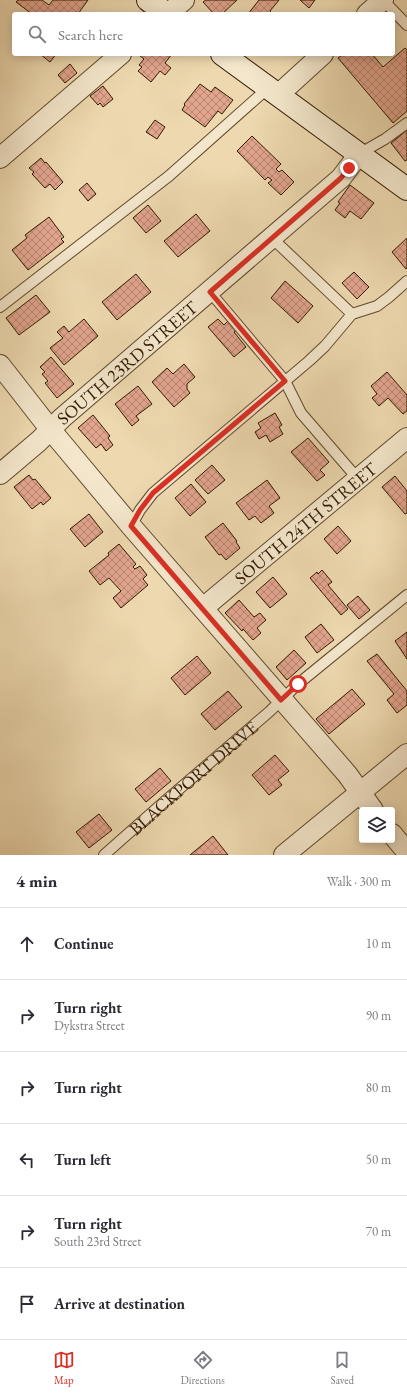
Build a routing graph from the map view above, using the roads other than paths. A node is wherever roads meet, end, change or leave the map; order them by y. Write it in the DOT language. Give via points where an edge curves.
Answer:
graph roads {
  1 [pos="148,0"];
  2 [pos="184,0"];
  3 [pos="374,5"];
  4 [pos="164,12"];
  5 [pos="169,12"];
  6 [pos="386,12"];
  7 [pos="395,18"];
  8 [pos="407,25"];
  9 [pos="119,56"];
  10 [pos="225,56"];
  11 [pos="320,56"];
  12 [pos="273,91"];
  13 [pos="407,123"];
  14 [pos="359,154"];
  15 [pos="0,158"];
  16 [pos="407,189"];
  17 [pos="272,238"];
  18 [pos="407,281"];
  19 [pos="210,292"];
  20 [pos="0,307"];
  21 [pos="352,314"];
  22 [pos="0,365"];
  23 [pos="285,381"];
  24 [pos="50,429"];
  25 [pos="407,438"];
  26 [pos="0,474"];
  27 [pos="358,479"];
  28 [pos="131,526"];
  29 [pos="407,595"];
  30 [pos="203,608"];
  31 [pos="281,700"];
  32 [pos="407,754"];
  33 [pos="360,792"];
  34 [pos="371,807"];
  35 [pos="395,838"];
  36 [pos="407,852"];
  37 [pos="104,855"];
  38 [pos="284,855"];
  1 -- 4 [label="main road"];
  2 -- 5 [label="street"];
  3 -- 6 [label="lane"];
  7 -- 8 [label="lane"];
  9 -- 15 [label="street"];
  10 -- 12 [label="main road"];
  11 -- 12 [label="street"];
  12 -- 14 [label="main road"];
  12 -- 20 [label="lane" via="169,176"];
  13 -- 14 [label="lane"];
  14 -- 16 [label="main road"];
  14 -- 17 [label="street, SOUTH 23RD STREET" via="341,178"];
  17 -- 19 [label="street, SOUTH 23RD STREET"];
  17 -- 21 [label="lane"];
  18 -- 21 [label="lane" via="377,306"];
  19 -- 23 [label="lane"];
  19 -- 24 [label="street, SOUTH 23RD STREET"];
  21 -- 23 [label="lane" via="325,346"];
  22 -- 24 [label="street"];
  23 -- 27 [label="lane" via="301,413"];
  23 -- 28 [label="lane" via="153,493"];
  24 -- 26 [label="street, SOUTH 23RD STREET" via="40,441"];
  24 -- 28 [label="street"];
  25 -- 27 [label="street, SOUTH 24TH STREET"];
  27 -- 30 [label="street, SOUTH 24TH STREET"];
  28 -- 30 [label="street"];
  29 -- 31 [label="lane, BLACKPORT DRIVE"];
  30 -- 31 [label="street"];
  31 -- 33 [label="street"];
  31 -- 37 [label="lane, BLACKPORT DRIVE"];
  32 -- 33 [label="street"];
  33 -- 34 [label="street"];
  33 -- 38 [label="street"];
  35 -- 36 [label="street"];
}
